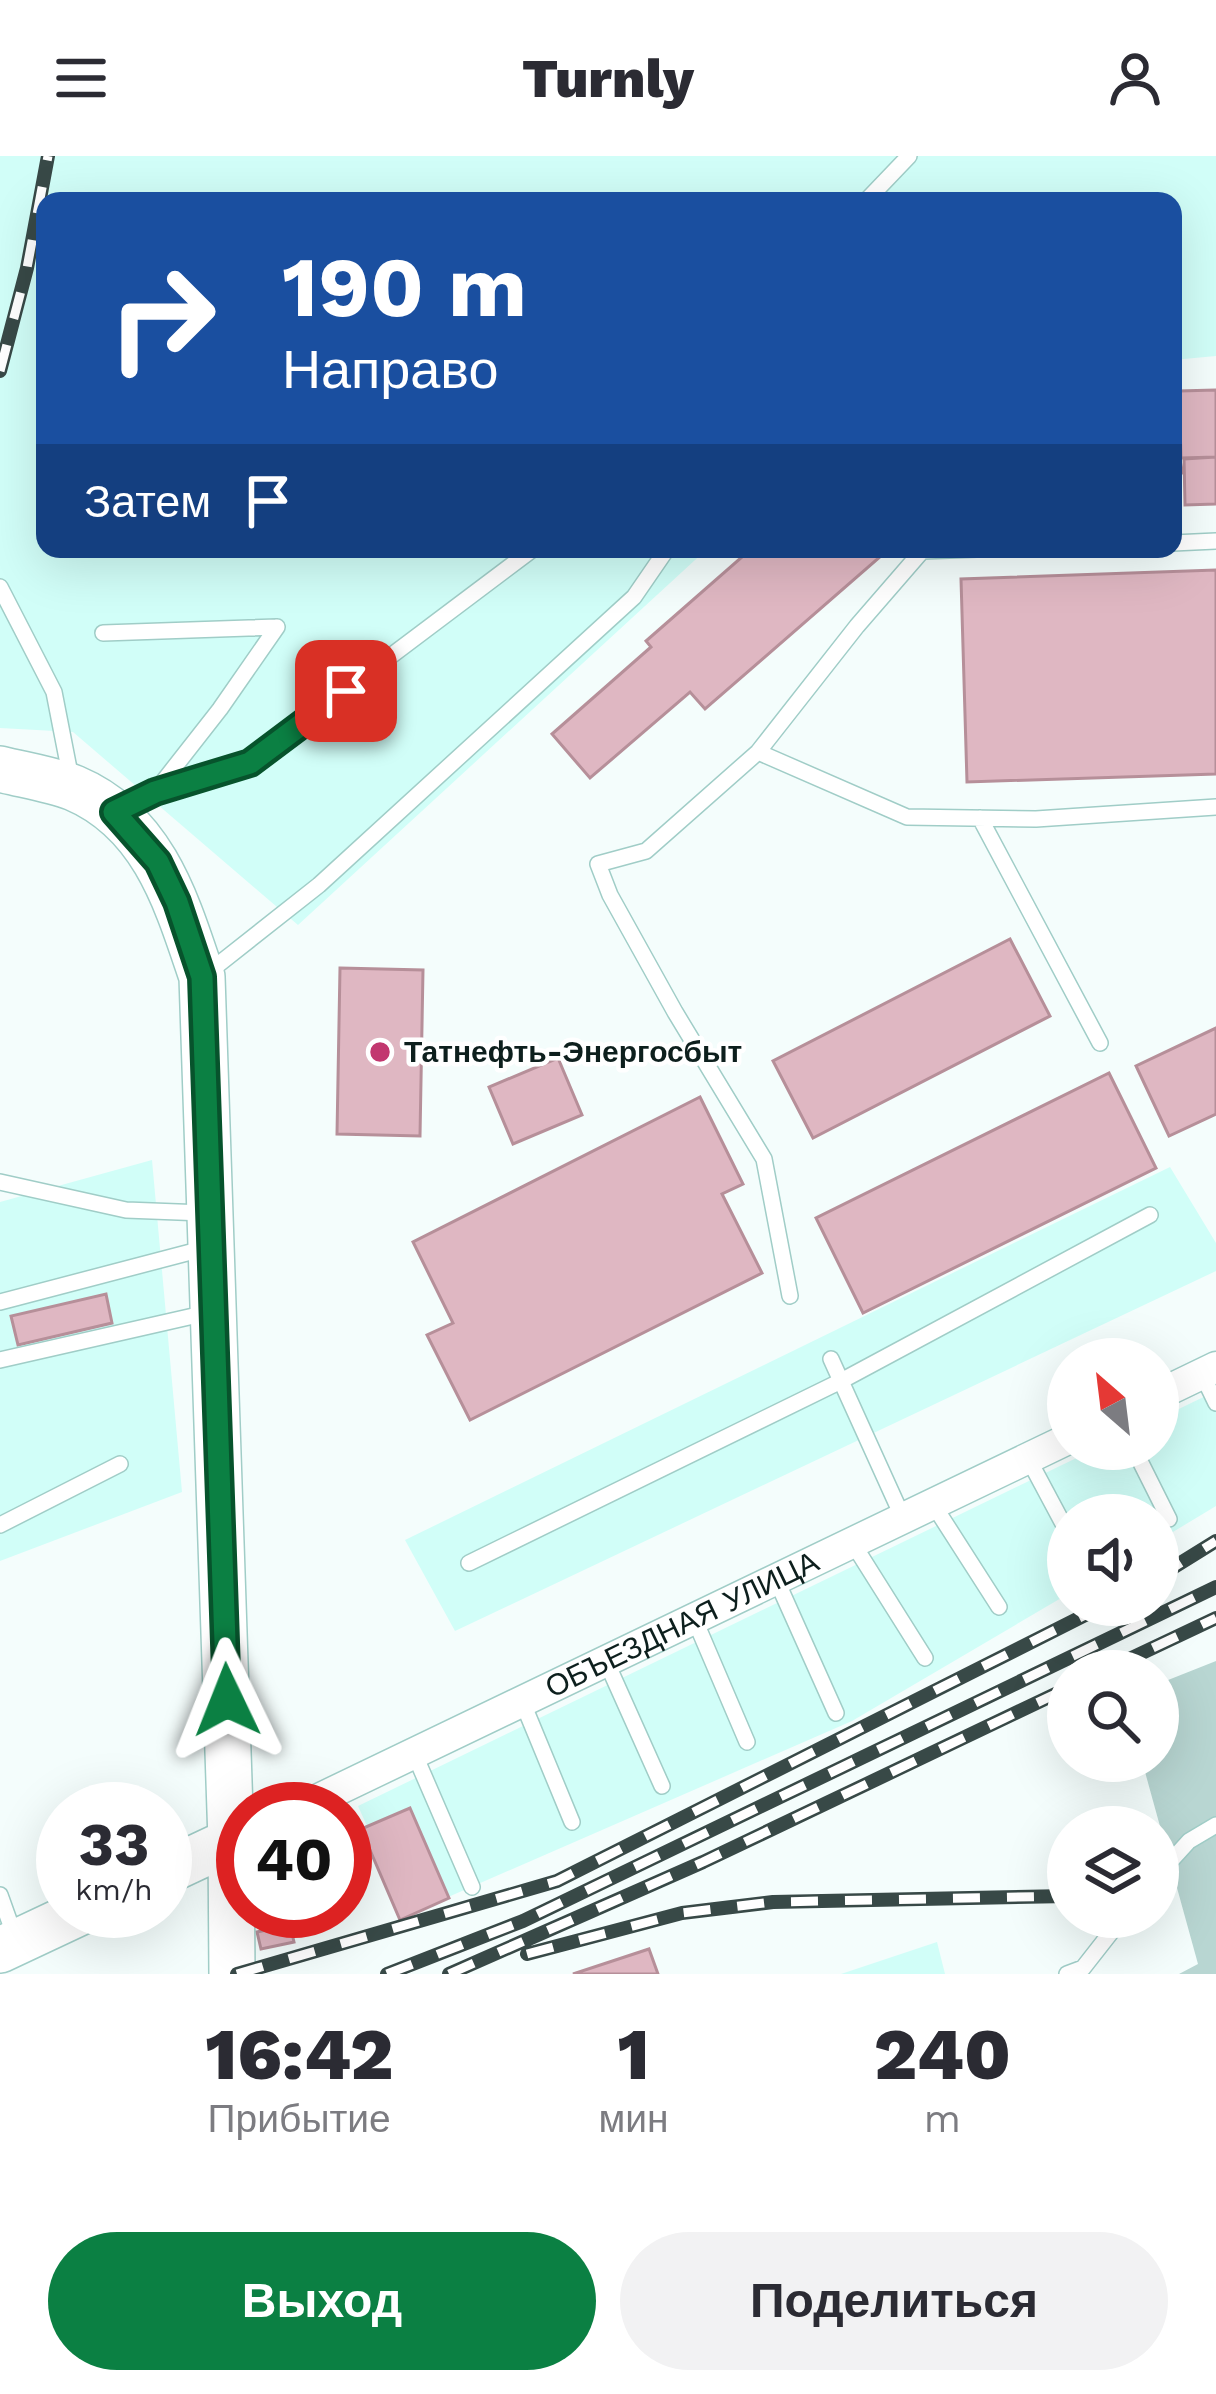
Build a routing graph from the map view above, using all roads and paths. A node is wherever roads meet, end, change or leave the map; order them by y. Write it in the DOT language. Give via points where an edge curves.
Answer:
graph roads {
  1 [pos="909,156"];
  2 [pos="875,192"];
  3 [pos="1216,541"];
  4 [pos="1182,543"];
  5 [pos="521,558"];
  6 [pos="661,558"];
  7 [pos="916,558"];
  8 [pos="0,586"];
  9 [pos="103,633"];
  10 [pos="758,752"];
  11 [pos="0,770"];
  12 [pos="73,788"];
  13 [pos="155,792"];
  14 [pos="1216,807"];
  15 [pos="114,812"];
  16 [pos="980,818"];
  17 [pos="202,977"];
  18 [pos="1100,1043"];
  19 [pos="0,1181"];
  20 [pos="1150,1215"];
  21 [pos="211,1230"];
  22 [pos="790,1296"];
  23 [pos="0,1302"];
  24 [pos="214,1312"];
  25 [pos="0,1359"];
  26 [pos="831,1359"];
  27 [pos="1209,1371"];
  28 [pos="841,1381"];
  29 [pos="1179,1385"];
  30 [pos="1216,1403"];
  31 [pos="1047,1448"];
  32 [pos="1028,1458"];
  33 [pos="120,1464"];
  34 [pos="1047,1494"];
  35 [pos="933,1504"];
  36 [pos="903,1518"];
  37 [pos="0,1525"];
  38 [pos="852,1542"];
  39 [pos="469,1563"];
  40 [pos="776,1580"];
  41 [pos="999,1607"];
  42 [pos="694,1618"];
  43 [pos="925,1658"];
  44 [pos="606,1661"];
  45 [pos="522,1701"];
  46 [pos="836,1713"];
  47 [pos="747,1742"];
  48 [pos="415,1753"];
  49 [pos="235,1782"];
  50 [pos="354,1782"];
  51 [pos="662,1786"];
  52 [pos="572,1822"];
  53 [pos="1216,1826"];
  54 [pos="1179,1853"];
  55 [pos="472,1887"];
  56 [pos="0,1895"];
  57 [pos="36,1933"];
  58 [pos="233,1938"];
  59 [pos="1107,1938"];
  60 [pos="8,1946"];
  61 [pos="232,1974"];
  62 [pos="1067,1974"];
  1 -- 2 [label="lane"];
  3 -- 4 [label="lane"];
  5 -- 13 [label="lane" via="250,763"];
  6 -- 17 [label="lane" via="634,597 319,885"];
  7 -- 10 [label="lane"];
  8 -- 12 [label="lane" via="54,692"];
  9 -- 13 [label="lane" via="277,628"];
  10 -- 16 [label="lane" via="907,817"];
  10 -- 22 [label="lane" via="646,851 598,863 764,1159"];
  11 -- 12 [label="street"];
  12 -- 15 [label="street"];
  13 -- 15 [label="lane"];
  14 -- 16 [label="lane"];
  15 -- 17 [label="street" via="158,862"];
  16 -- 18 [label="lane"];
  17 -- 21 [label="street"];
  19 -- 21 [label="lane"];
  20 -- 28 [label="lane"];
  21 -- 23 [label="lane"];
  21 -- 24 [label="street"];
  24 -- 25 [label="lane"];
  24 -- 49 [label="street"];
  26 -- 28 [label="lane"];
  27 -- 29 [label="street"];
  27 -- 30 [label="lane"];
  28 -- 36 [label="lane"];
  28 -- 39 [label="lane"];
  31 -- 32 [label="street, ОБЪЕЗДНАЯ УЛИЦА"];
  32 -- 34 [label="lane"];
  32 -- 35 [label="street, ОБЪЕЗДНАЯ УЛИЦА"];
  33 -- 37 [label="lane"];
  35 -- 36 [label="street, ОБЪЕЗДНАЯ УЛИЦА"];
  35 -- 41 [label="lane"];
  36 -- 38 [label="street, ОБЪЕЗДНАЯ УЛИЦА"];
  38 -- 40 [label="street, ОБЪЕЗДНАЯ УЛИЦА"];
  38 -- 43 [label="lane"];
  40 -- 42 [label="street, ОБЪЕЗДНАЯ УЛИЦА"];
  40 -- 46 [label="lane"];
  42 -- 44 [label="street, ОБЪЕЗДНАЯ УЛИЦА"];
  42 -- 47 [label="lane"];
  44 -- 45 [label="street, ОБЪЕЗДНАЯ УЛИЦА"];
  44 -- 51 [label="lane"];
  45 -- 48 [label="street, ОБЪЕЗДНАЯ УЛИЦА"];
  45 -- 52 [label="lane"];
  48 -- 50 [label="street, ОБЪЕЗДНАЯ УЛИЦА"];
  48 -- 55 [label="lane"];
  53 -- 54 [label="lane"];
  56 -- 60 [label="lane"];
  57 -- 60 [label="street"];
  58 -- 61 [label="street"];
  59 -- 62 [label="lane" via="1083,1969"];
}
